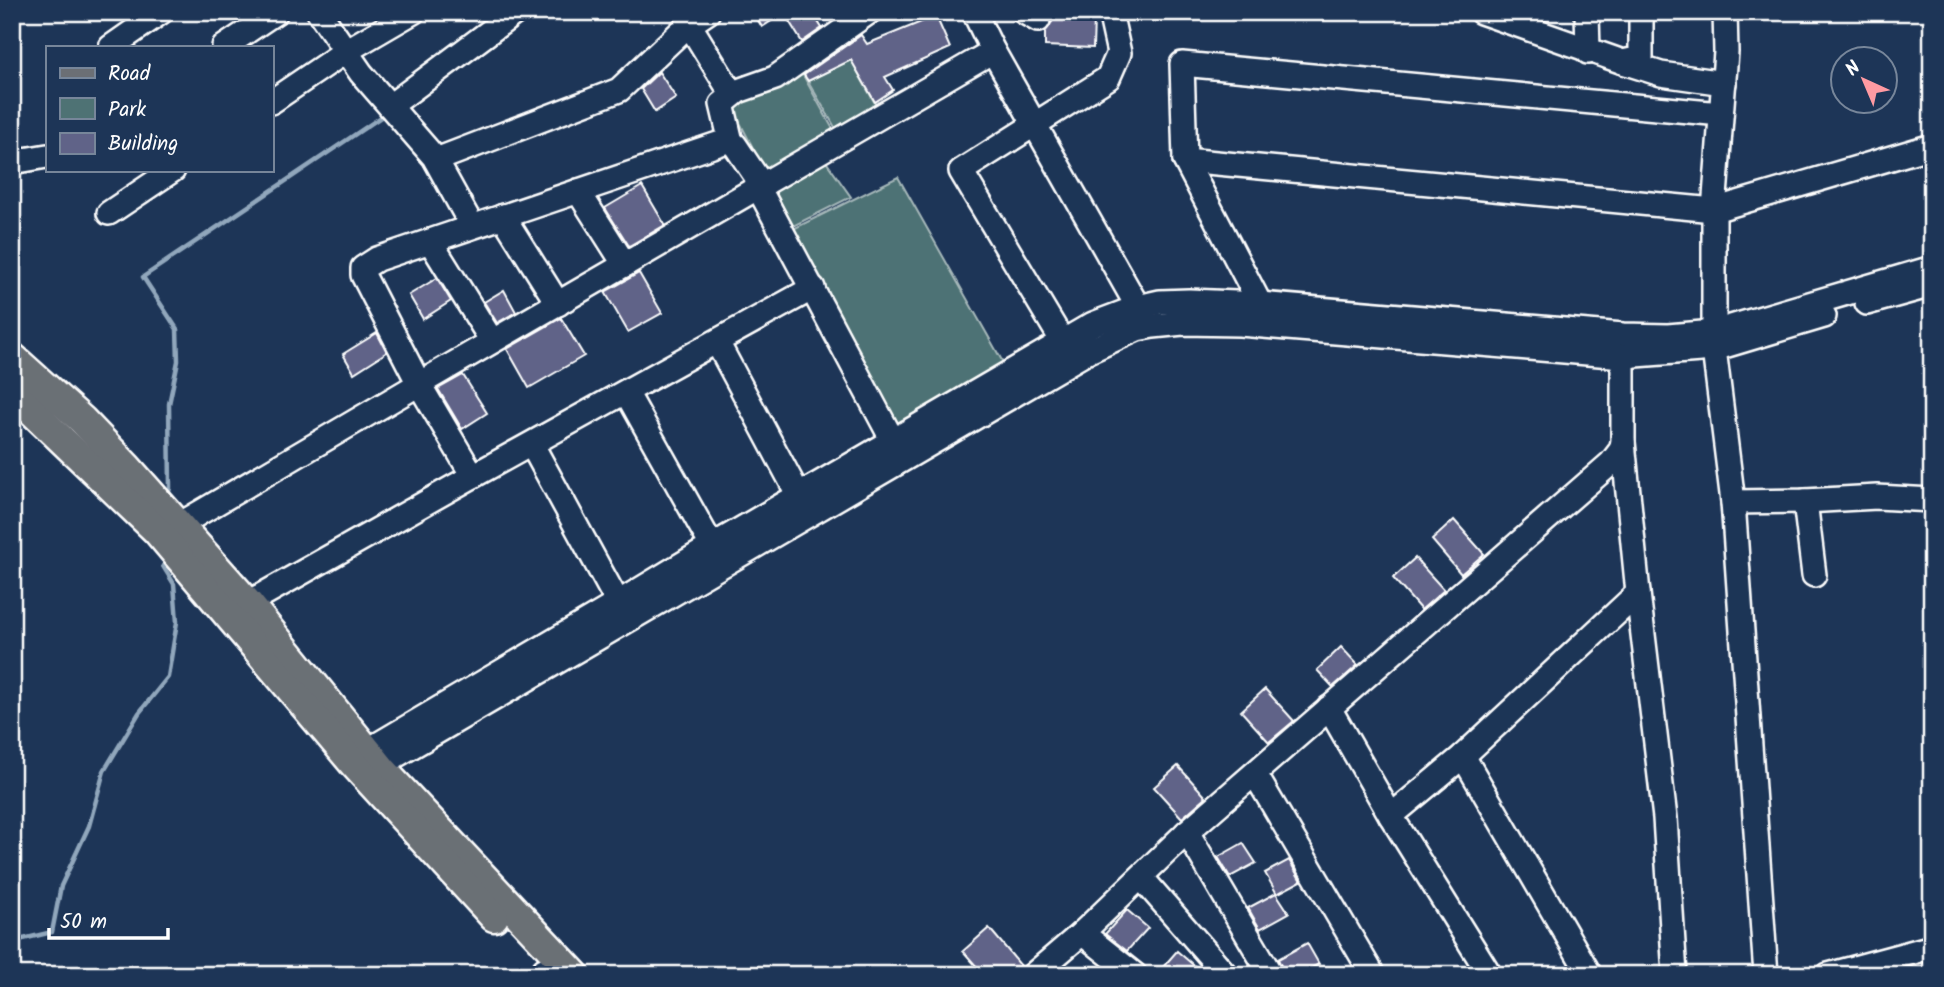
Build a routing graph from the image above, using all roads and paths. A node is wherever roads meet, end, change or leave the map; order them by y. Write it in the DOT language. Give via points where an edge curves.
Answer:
graph roads {
  1 [pos="161,12"];
  2 [pos="276,12"];
  3 [pos="318,12"];
  4 [pos="413,12"];
  5 [pos="516,12"];
  6 [pos="869,12"];
  7 [pos="974,12"];
  8 [pos="1024,12"];
  9 [pos="1039,12"];
  10 [pos="1110,12"];
  11 [pos="1481,12"];
  12 [pos="1587,12"];
  13 [pos="1641,12"];
  14 [pos="1725,12"];
  15 [pos="699,18"];
  16 [pos="112,46"];
  17 [pos="225,46"];
  18 [pos="346,51"];
  19 [pos="993,51"];
  20 [pos="1588,52"];
  21 [pos="1623,62"];
  22 [pos="1724,83"];
  23 [pos="732,94"];
  24 [pos="273,101"];
  25 [pos="390,106"];
  26 [pos="1721,114"];
  27 [pos="1033,124"];
  28 [pos="731,142"];
  29 [pos="1932,146"];
  30 [pos="46,156"];
  31 [pos="436,160"];
  32 [pos="1185,160"];
  33 [pos="12,162"];
  34 [pos="170,172"];
  35 [pos="760,186"];
  36 [pos="578,191"];
  37 [pos="1714,210"];
  38 [pos="110,213"];
  39 [pos="503,216"];
  40 [pos="472,226"];
  41 [pos="430,241"];
  42 [pos="625,265"];
  43 [pos="1932,268"];
  44 [pos="1932,285"];
  45 [pos="813,288"];
  46 [pos="558,304"];
  47 [pos="1260,304"];
  48 [pos="1138,307"];
  49 [pos="492,341"];
  50 [pos="1714,341"];
  51 [pos="717,342"];
  52 [pos="1063,342"];
  53 [pos="1623,356"];
  54 [pos="12,357"];
  55 [pos="419,384"];
  56 [pos="12,391"];
  57 [pos="626,392"];
  58 [pos="893,441"];
  59 [pos="1623,442"];
  60 [pos="532,444"];
  61 [pos="473,476"];
  62 [pos="799,496"];
  63 [pos="1932,500"];
  64 [pos="1805,501"];
  65 [pos="1733,502"];
  66 [pos="179,525"];
  67 [pos="712,546"];
  68 [pos="1814,575"];
  69 [pos="1638,593"];
  70 [pos="248,603"];
  71 [pos="618,603"];
  72 [pos="1329,708"];
  73 [pos="1463,756"];
  74 [pos="366,764"];
  75 [pos="1255,774"];
  76 [pos="1391,816"];
  77 [pos="1187,832"];
  78 [pos="1141,877"];
  79 [pos="1082,933"];
  80 [pos="1932,947"];
  81 [pos="544,973"];
  82 [pos="575,975"];
  83 [pos="1033,975"];
  84 [pos="1135,975"];
  85 [pos="1226,975"];
  86 [pos="1271,975"];
  87 [pos="1373,975"];
  88 [pos="1490,975"];
  89 [pos="1590,975"];
  90 [pos="1675,975"];
  91 [pos="1766,975"];
  92 [pos="1828,975"];
  1 -- 16 [label="street"];
  2 -- 17 [label="street"];
  3 -- 18 [label="street"];
  4 -- 18 [label="street"];
  5 -- 25 [label="street"];
  6 -- 23 [label="street" via="775,78"];
  7 -- 19 [label="street"];
  8 -- 9 [label="street" via="1038,20"];
  10 -- 27 [label="street" via="1119,53 1108,78"];
  11 -- 20 [label="street"];
  12 -- 20 [label="street"];
  13 -- 21 [label="street" via="1641,58"];
  14 -- 22 [label="street"];
  15 -- 23 [label="street"];
  15 -- 31 [label="street" via="619,90"];
  18 -- 24 [label="street"];
  18 -- 25 [label="street"];
  19 -- 27 [label="street"];
  19 -- 35 [label="street"];
  20 -- 21 [label="street"];
  21 -- 22 [label="street" via="1661,74"];
  22 -- 26 [label="street"];
  23 -- 28 [label="street" via="721,106"];
  25 -- 31 [label="street"];
  26 -- 32 [label="street" via="1182,64"];
  26 -- 37 [label="street"];
  27 -- 48 [label="street"];
  27 -- 52 [label="street" via="961,171"];
  28 -- 35 [label="street"];
  28 -- 36 [label="street"];
  29 -- 37 [label="street"];
  30 -- 33 [label="street"];
  31 -- 40 [label="street"];
  32 -- 37 [label="street"];
  32 -- 47 [label="street"];
  34 -- 38 [label="street"];
  35 -- 42 [label="street"];
  35 -- 45 [label="street"];
  36 -- 39 [label="street"];
  36 -- 42 [label="street"];
  37 -- 50 [label="street"];
  39 -- 40 [label="street"];
  39 -- 46 [label="street"];
  40 -- 41 [label="street"];
  41 -- 49 [label="street"];
  41 -- 55 [label="street" via="363,268"];
  42 -- 46 [label="street"];
  43 -- 50 [label="street"];
  44 -- 50 [label="street"];
  45 -- 51 [label="street"];
  45 -- 58 [label="street"];
  46 -- 49 [label="street"];
  47 -- 48 [label="street" via="1174,301"];
  47 -- 50 [label="street"];
  48 -- 52 [label="street" via="1093,324"];
  49 -- 55 [label="street"];
  50 -- 53 [label="street"];
  50 -- 65 [label="street"];
  51 -- 57 [label="street"];
  51 -- 62 [label="street"];
  52 -- 58 [label="street"];
  53 -- 59 [label="street"];
  53 -- 74 [label="street" via="1240,324 1183,323 1137,329 1089,351"];
  54 -- 66 [label="main road" via="89,427"];
  55 -- 61 [label="street"];
  55 -- 66 [label="street"];
  56 -- 74 [label="main road" via="157,531"];
  57 -- 60 [label="street"];
  57 -- 67 [label="street"];
  58 -- 62 [label="street"];
  59 -- 69 [label="street"];
  59 -- 72 [label="street" via="1611,463"];
  60 -- 61 [label="street"];
  60 -- 71 [label="street"];
  61 -- 70 [label="street"];
  62 -- 67 [label="street"];
  63 -- 64 [label="street"];
  64 -- 65 [label="street"];
  64 -- 68 [label="street"];
  65 -- 91 [label="street"];
  66 -- 70 [label="main road"];
  67 -- 71 [label="street"];
  69 -- 73 [label="street"];
  69 -- 90 [label="street" via="1665,818"];
  70 -- 74 [label="main road"];
  71 -- 74 [label="street"];
  72 -- 75 [label="street"];
  72 -- 76 [label="street"];
  73 -- 76 [label="street"];
  73 -- 89 [label="street"];
  74 -- 81 [label="main road"];
  74 -- 82 [label="main road"];
  75 -- 77 [label="street"];
  75 -- 87 [label="street"];
  76 -- 88 [label="street"];
  77 -- 78 [label="street"];
  77 -- 86 [label="street"];
  78 -- 79 [label="street"];
  78 -- 85 [label="street"];
  79 -- 83 [label="street"];
  79 -- 84 [label="street"];
  80 -- 92 [label="street"];
}
